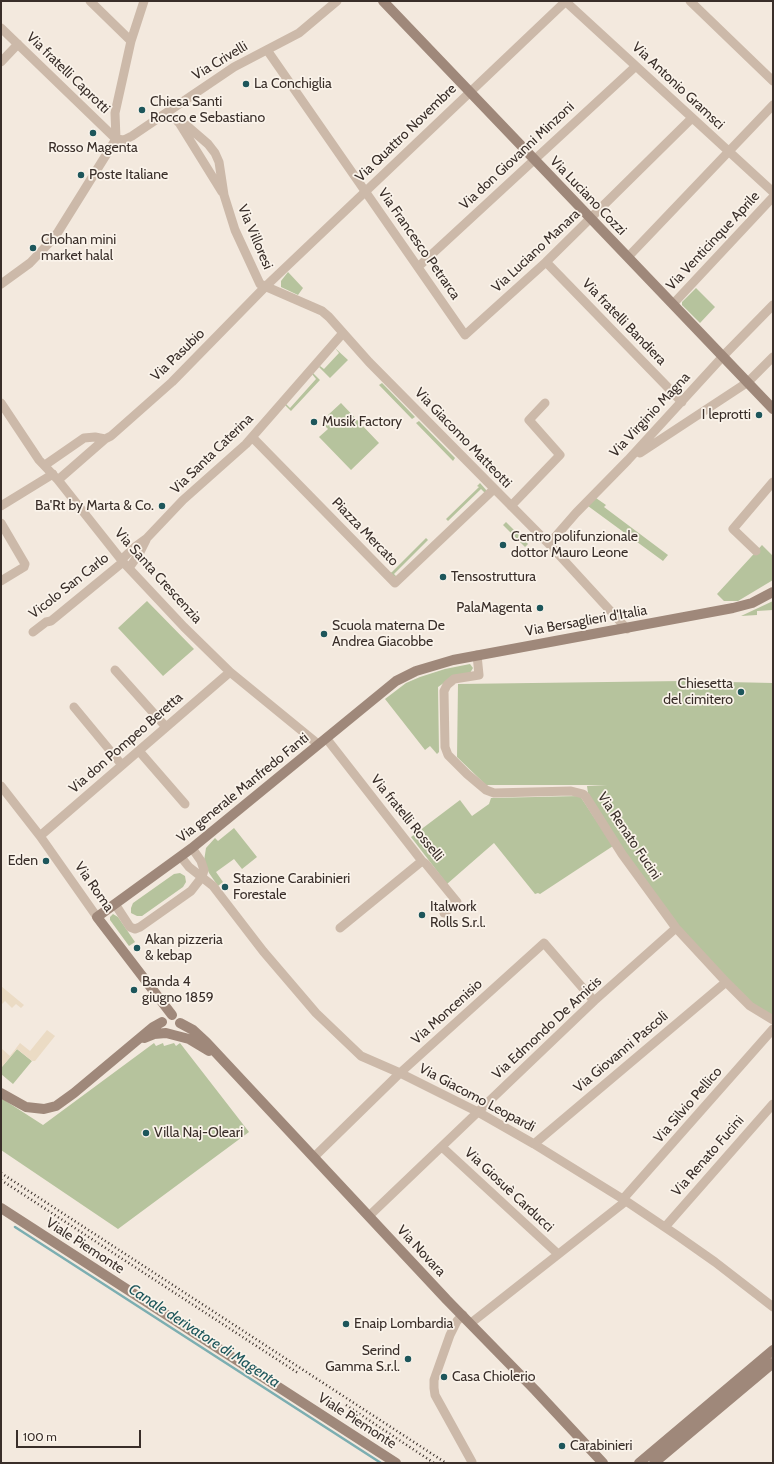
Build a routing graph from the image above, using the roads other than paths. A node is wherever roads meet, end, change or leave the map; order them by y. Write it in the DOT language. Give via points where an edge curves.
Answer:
graph roads {
  1 [pos="90,1"];
  2 [pos="144,1"];
  3 [pos="337,1"];
  4 [pos="383,1"];
  5 [pos="565,1"];
  6 [pos="690,1"];
  7 [pos="1,28"];
  8 [pos="131,41"];
  9 [pos="18,44"];
  10 [pos="267,50"];
  11 [pos="1,62"];
  12 [pos="636,66"];
  13 [pos="773,81"];
  14 [pos="470,91"];
  15 [pos="773,105"];
  16 [pos="171,110"];
  17 [pos="692,118"];
  18 [pos="178,122"];
  19 [pos="116,139"];
  20 [pos="729,152"];
  21 [pos="534,160"];
  22 [pos="366,191"];
  23 [pos="773,192"];
  24 [pos="224,195"];
  25 [pos="773,198"];
  26 [pos="590,219"];
  27 [pos="628,257"];
  28 [pos="546,262"];
  29 [pos="418,267"];
  30 [pos="1,284"];
  31 [pos="266,286"];
  32 [pos="673,304"];
  33 [pos="773,305"];
  34 [pos="343,333"];
  35 [pos="465,335"];
  36 [pos="723,357"];
  37 [pos="772,360"];
  38 [pos="748,382"];
  39 [pos="682,402"];
  40 [pos="545,403"];
  41 [pos="1,404"];
  42 [pos="773,409"];
  43 [pos="252,437"];
  44 [pos="105,440"];
  45 [pos="628,460"];
  46 [pos="45,465"];
  47 [pos="56,477"];
  48 [pos="773,482"];
  49 [pos="494,488"];
  50 [pos="1,506"];
  51 [pos="511,506"];
  52 [pos="1,523"];
  53 [pos="549,544"];
  54 [pos="756,551"];
  55 [pos="124,563"];
  56 [pos="1,581"];
  57 [pos="773,592"];
  58 [pos="626,629"];
  59 [pos="32,632"];
  60 [pos="477,656"];
  61 [pos="115,670"];
  62 [pos="230,672"];
  63 [pos="404,677"];
  64 [pos="74,707"];
  65 [pos="166,727"];
  66 [pos="322,741"];
  67 [pos="139,751"];
  68 [pos="122,765"];
  69 [pos="1,786"];
  70 [pos="185,804"];
  71 [pos="40,836"];
  72 [pos="192,848"];
  73 [pos="181,857"];
  74 [pos="422,861"];
  75 [pos="202,877"];
  76 [pos="115,904"];
  77 [pos="444,913"];
  78 [pos="97,917"];
  79 [pos="340,928"];
  80 [pos="676,928"];
  81 [pos="726,982"];
  82 [pos="594,1002"];
  83 [pos="166,1018"];
  84 [pos="773,1020"];
  85 [pos="180,1023"];
  86 [pos="773,1030"];
  87 [pos="169,1034"];
  88 [pos="138,1040"];
  89 [pos="219,1056"];
  90 [pos="400,1073"];
  91 [pos="1,1093"];
  92 [pos="773,1104"];
  93 [pos="478,1112"];
  94 [pos="534,1144"];
  95 [pos="442,1147"];
  96 [pos="314,1157"];
  97 [pos="624,1200"];
  98 [pos="1,1208"];
  99 [pos="369,1216"];
  100 [pos="665,1227"];
  101 [pos="558,1254"];
  102 [pos="773,1307"];
  103 [pos="463,1315"];
  104 [pos="471,1323"];
  105 [pos="773,1350"];
  106 [pos="773,1363"];
  107 [pos="717,1404"];
  108 [pos="472,1462"];
  109 [pos="396,1463"];
  110 [pos="603,1463"];
  111 [pos="639,1463"];
  112 [pos="654,1463"];
  1 -- 8 [label="street"];
  2 -- 8 [label="street"];
  3 -- 10 [label="street, Via Crivelli" via="299,33"];
  4 -- 14 [label="street, Via Luciano Cozzi"];
  5 -- 12 [label="street, Via Antonio Gramsci"];
  5 -- 14 [label="street, Via Quattro Novembre"];
  6 -- 13 [label="street"];
  7 -- 9 [label="street, Via fratelli Caprotti"];
  8 -- 19 [label="street" via="115,113"];
  9 -- 11 [label="street"];
  9 -- 19 [label="street, Via fratelli Caprotti"];
  10 -- 16 [label="street, Via Crivelli" via="234,67"];
  10 -- 22 [label="street, Via Francesco Petrarca"];
  12 -- 17 [label="street, Via Antonio Gramsci"];
  12 -- 21 [label="street, Via don Giovanni Minzoni"];
  14 -- 21 [label="street, Via Luciano Cozzi"];
  14 -- 22 [label="street, Via Quattro Novembre"];
  15 -- 20 [label="street"];
  16 -- 18 [label="street, Via Villoresi"];
  16 -- 19 [label="street, Via Crivelli" via="132,136 124,140"];
  17 -- 20 [label="street, Via Antonio Gramsci"];
  17 -- 26 [label="street, Via Luciano Manara"];
  18 -- 24 [label="street, Via Villoresi"];
  18 -- 24 [label="street, Via Villoresi" via="186,125 215,153 219,162"];
  19 -- 30 [label="street" via="58,232 30,263"];
  20 -- 23 [label="street, Via Antonio Gramsci"];
  20 -- 27 [label="street"];
  21 -- 26 [label="street, Via Luciano Cozzi"];
  21 -- 29 [label="street, Via don Giovanni Minzoni"];
  22 -- 29 [label="street, Via Francesco Petrarca"];
  22 -- 31 [label="street, Via Quattro Novembre"];
  24 -- 31 [label="street, Via Villoresi" via="235,230 253,269 260,284"];
  25 -- 32 [label="street, Via Venticinque Aprile"];
  26 -- 27 [label="street, Via Luciano Cozzi"];
  26 -- 28 [label="street, Via Luciano Manara"];
  27 -- 32 [label="street, Via Luciano Cozzi"];
  28 -- 35 [label="street, Via Luciano Manara"];
  28 -- 39 [label="street, Via fratelli Bandiera"];
  29 -- 35 [label="street, Via Francesco Petrarca"];
  31 -- 34 [label="street, Via Giacomo Matteotti" via="322,311"];
  31 -- 44 [label="street, Via Pasubio" via="172,382"];
  32 -- 36 [label="street, Via Luciano Cozzi"];
  33 -- 36 [label="street, Via Virginio Magna"];
  34 -- 43 [label="street, Via Santa Caterina"];
  34 -- 49 [label="street, Via Giacomo Matteotti"];
  36 -- 38 [label="street, Via Luciano Cozzi"];
  36 -- 39 [label="street, Via Virginio Magna"];
  37 -- 38 [label="street"];
  38 -- 42 [label="street, Via Luciano Cozzi"];
  38 -- 45 [label="street"];
  39 -- 45 [label="street, Via Virginio Magna"];
  40 -- 51 [label="street" via="529,420 560,455"];
  41 -- 46 [label="street, Via Santa Crescenzia"];
  43 -- 49 [label="street, Piazza Mercato" via="395,583"];
  43 -- 55 [label="street, Via Santa Caterina" via="183,500 146,539 134,547"];
  44 -- 46 [label="street" via="84,438"];
  44 -- 47 [label="street, Via Pasubio"];
  45 -- 53 [label="street, Via Virginio Magna"];
  46 -- 47 [label="street, Via Santa Crescenzia"];
  47 -- 50 [label="street, Via Pasubio"];
  47 -- 55 [label="street, Via Santa Crescenzia"];
  48 -- 54 [label="street" via="733,529"];
  49 -- 51 [label="street, Via Giacomo Matteotti"];
  51 -- 53 [label="street, Via Giacomo Matteotti"];
  52 -- 56 [label="street" via="25,564"];
  53 -- 58 [label="street, Via Giacomo Matteotti"];
  55 -- 59 [label="street, Vicolo San Carlo" via="51,621"];
  55 -- 62 [label="street, Via Santa Crescenzia"];
  57 -- 58 [label="street, Via Bersaglieri d'Italia" via="752,603 734,608"];
  58 -- 60 [label="street, Via Bersaglieri d'Italia"];
  60 -- 63 [label="street, Via Bersaglieri d'Italia" via="445,662"];
  60 -- 80 [label="street, Via Renato Fucini" via="478,675 454,679 444,691 445,747 448,755 486,790 494,793 583,794 590,801 622,854"];
  61 -- 65 [label="street"];
  62 -- 65 [label="street, Via don Pompeo Beretta"];
  62 -- 66 [label="street, Via Santa Crescenzia"];
  63 -- 66 [label="street, Via generale Manfredo Fanti"];
  64 -- 68 [label="street"];
  65 -- 67 [label="street, Via don Pompeo Beretta"];
  66 -- 72 [label="street, Via generale Manfredo Fanti"];
  66 -- 74 [label="street, Via fratelli Rosselli"];
  67 -- 68 [label="street, Via don Pompeo Beretta"];
  67 -- 70 [label="street"];
  68 -- 71 [label="street, Via don Pompeo Beretta"];
  69 -- 71 [label="street, Via Roma"];
  71 -- 78 [label="street, Via Roma"];
  72 -- 73 [label="street, Via generale Manfredo Fanti"];
  72 -- 75 [label="street" via="201,861 204,870"];
  73 -- 75 [label="street, Via Giacomo Leopardi"];
  73 -- 76 [label="street, Via generale Manfredo Fanti"];
  74 -- 77 [label="street, Via fratelli Rosselli" via="457,902"];
  74 -- 79 [label="street"];
  75 -- 76 [label="street" via="191,891 135,929 130,927"];
  75 -- 90 [label="street, Via Giacomo Leopardi" via="213,886 263,951 316,1013 361,1056"];
  76 -- 78 [label="street, Via generale Manfredo Fanti"];
  78 -- 83 [label="street, Via Roma" via="164,1005"];
  80 -- 81 [label="street, Via Renato Fucini"];
  80 -- 82 [label="street, Via Edmondo De Amicis"];
  81 -- 84 [label="street, Via Renato Fucini" via="750,1006"];
  81 -- 94 [label="street, Via Giovanni Pascoli"];
  82 -- 90 [label="street, Via Moncenisio" via="544,942"];
  82 -- 93 [label="street, Via Edmondo De Amicis"];
  83 -- 85 [label="street" via="177,1018"];
  83 -- 87 [label="street" via="162,1028"];
  83 -- 88 [label="street"];
  85 -- 87 [label="street" via="178,1032"];
  85 -- 89 [label="street, Via Novara" via="193,1030"];
  86 -- 97 [label="street, Via Silvio Pellico"];
  87 -- 88 [label="street" via="154,1034"];
  87 -- 89 [label="street, Via Novara" via="189,1040"];
  88 -- 91 [label="street" via="56,1106 44,1109 26,1107"];
  89 -- 96 [label="street, Via Novara"];
  90 -- 93 [label="street, Via Giacomo Leopardi"];
  90 -- 96 [label="street, Via Moncenisio"];
  92 -- 100 [label="street, Via Renato Fucini"];
  93 -- 94 [label="street, Via Giacomo Leopardi"];
  93 -- 95 [label="street, Via Edmondo De Amicis"];
  94 -- 97 [label="street, Via Giacomo Leopardi"];
  95 -- 99 [label="street, Via Edmondo De Amicis"];
  95 -- 101 [label="street, Via Giosuè Carducci"];
  96 -- 99 [label="street, Via Novara"];
  97 -- 100 [label="street, Via Giacomo Leopardi"];
  97 -- 101 [label="street, Via Silvio Pellico"];
  98 -- 109 [label="street, Viale Piemonte"];
  99 -- 103 [label="street, Via Novara"];
  100 -- 102 [label="street, Via Giacomo Leopardi"];
  101 -- 104 [label="street, Via Silvio Pellico"];
  103 -- 104 [label="street, Via Novara"];
  103 -- 108 [label="street" via="450,1335 434,1380 434,1388 435,1395"];
  104 -- 110 [label="street, Via Novara"];
  105 -- 107 [label="street"];
  106 -- 107 [label="street"];
  107 -- 111 [label="street"];
  107 -- 112 [label="street"];
}
